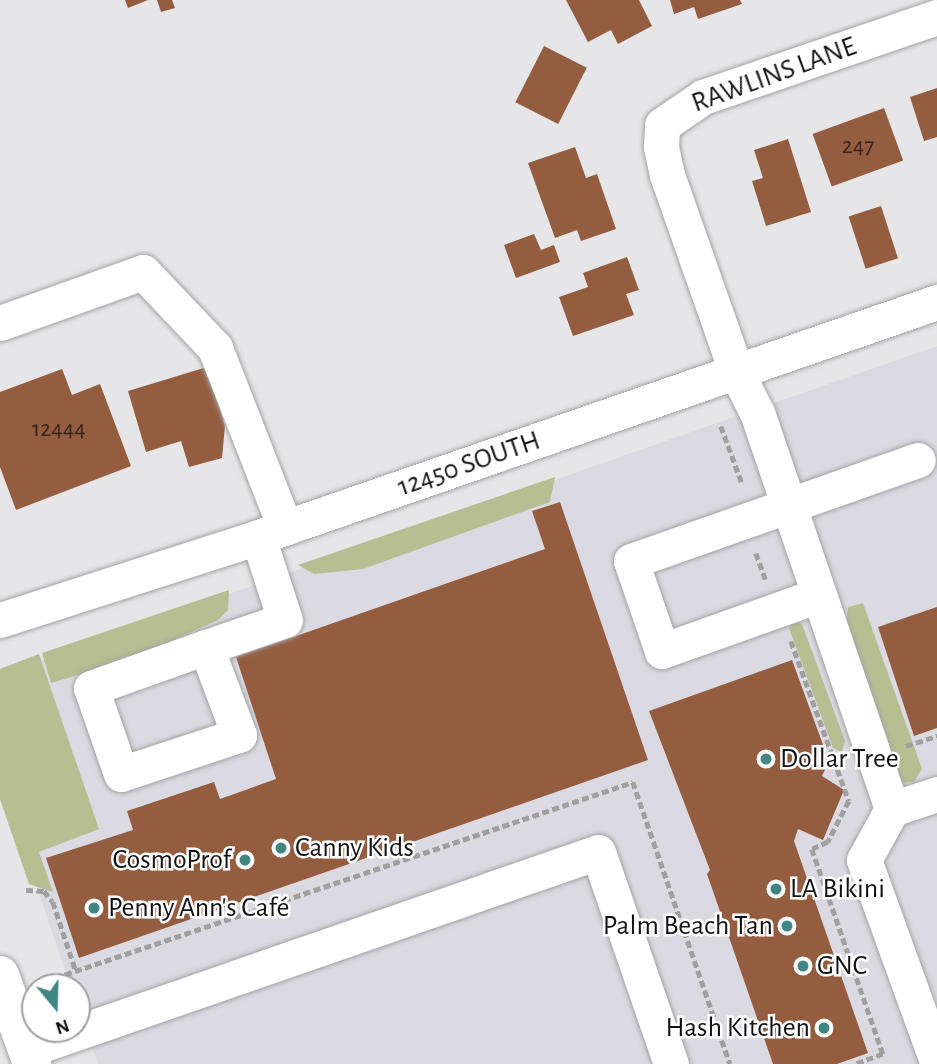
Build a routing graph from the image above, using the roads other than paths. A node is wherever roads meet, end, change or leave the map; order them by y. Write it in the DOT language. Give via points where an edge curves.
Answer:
graph roads {
  1 [pos="937,17"];
  2 [pos="937,302"];
  3 [pos="0,323"];
  4 [pos="736,372"];
  5 [pos="918,460"];
  6 [pos="789,505"];
  7 [pos="271,533"];
  8 [pos="819,595"];
  9 [pos="0,620"];
  10 [pos="206,647"];
  11 [pos="937,794"];
  12 [pos="892,809"];
  13 [pos="0,975"];
  14 [pos="29,1057"];
  15 [pos="930,1059"];
  16 [pos="671,1064"];
  1 -- 4 [label="street, RAWLINS LANE" via="703,97 662,125 660,148 667,175"];
  2 -- 4 [label="street, 12450 SOUTH"];
  3 -- 7 [label="street" via="144,272 215,348"];
  4 -- 6 [label="street" via="757,413"];
  4 -- 7 [label="street, 12450 SOUTH"];
  5 -- 6 [label="street"];
  6 -- 8 [label="street"];
  6 -- 8 [label="street" via="631,561 662,651"];
  7 -- 9 [label="street, 12450 SOUTH"];
  7 -- 10 [label="street" via="285,621"];
  8 -- 12 [label="street"];
  11 -- 12 [label="street"];
  12 -- 15 [label="street" via="864,860"];
  13 -- 14 [label="main road"];
  14 -- 16 [label="street" via="598,852"];
}
